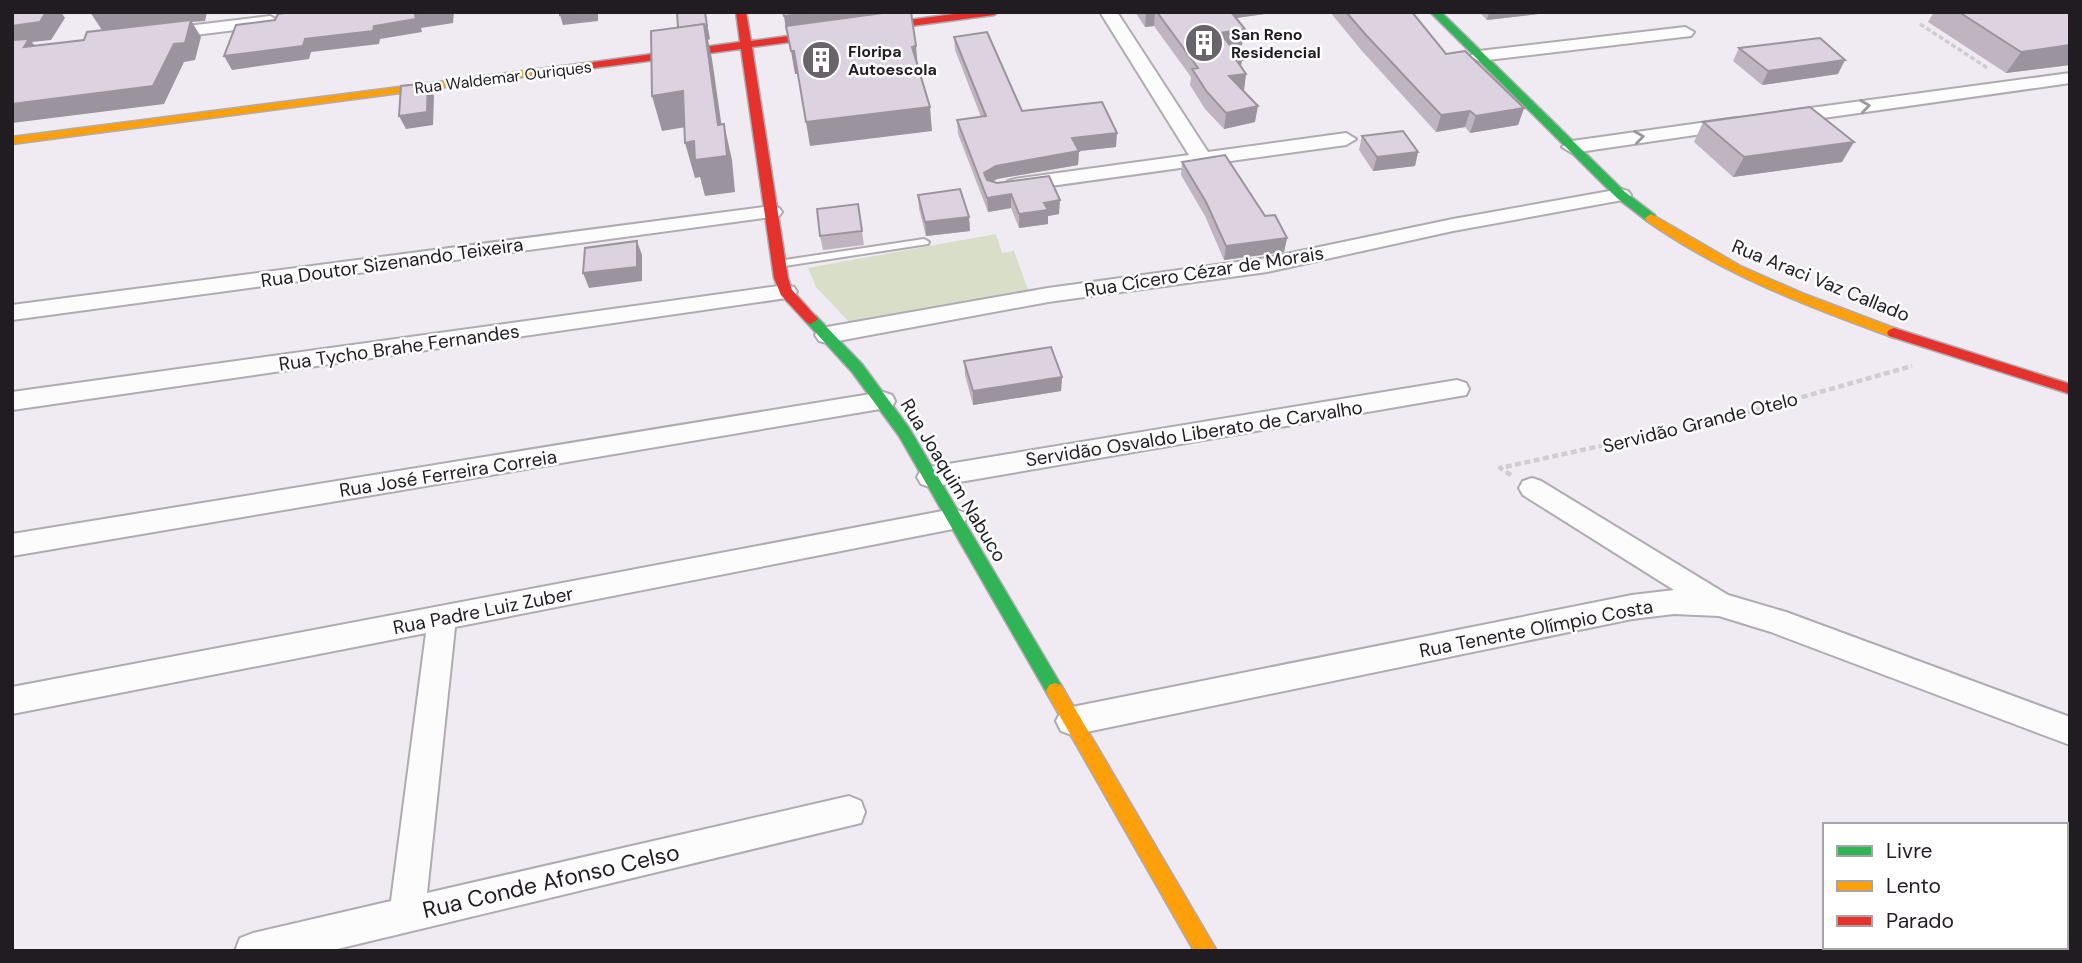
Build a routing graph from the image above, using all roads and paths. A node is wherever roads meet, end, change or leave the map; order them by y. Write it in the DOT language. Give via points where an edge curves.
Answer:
graph roads {
  1 [pos="741,12"];
  2 [pos="993,12"];
  3 [pos="1108,12"];
  4 [pos="1434,12"];
  5 [pos="259,18"];
  6 [pos="282,20"];
  7 [pos="1920,24"];
  8 [pos="1685,32"];
  9 [pos="148,36"];
  10 [pos="747,45"];
  11 [pos="1479,56"];
  12 [pos="1994,72"];
  13 [pos="2070,78"];
  14 [pos="1346,139"];
  15 [pos="12,141"];
  16 [pos="1572,147"];
  17 [pos="1202,159"];
  18 [pos="997,188"];
  19 [pos="1621,195"];
  20 [pos="772,212"];
  21 [pos="924,242"];
  22 [pos="778,264"];
  23 [pos="786,292"];
  24 [pos="12,313"];
  25 [pos="827,335"];
  26 [pos="1921,363"];
  27 [pos="1457,389"];
  28 [pos="2070,389"];
  29 [pos="12,401"];
  30 [pos="883,401"];
  31 [pos="930,477"];
  32 [pos="1532,488"];
  33 [pos="953,519"];
  34 [pos="12,545"];
  35 [pos="1719,604"];
  36 [pos="442,618"];
  37 [pos="12,701"];
  38 [pos="1072,721"];
  39 [pos="2070,730"];
  40 [pos="849,812"];
  41 [pos="407,915"];
  42 [pos="253,951"];
  43 [pos="1206,951"];
  1 -- 10 [label="main road, Rua Joaquim Nabuco"];
  2 -- 10 [label="main road, Rua Waldemar Ouriques"];
  3 -- 17 [label="street"];
  4 -- 11 [label="main road, Rua Araci Vaz Callado"];
  5 -- 6 [label="street"];
  5 -- 9 [label="street"];
  7 -- 12 [label="path"];
  8 -- 11 [label="street"];
  10 -- 15 [label="main road, Rua Waldemar Ouriques"];
  10 -- 20 [label="main road, Rua Joaquim Nabuco"];
  11 -- 16 [label="main road, Rua Araci Vaz Callado"];
  16 -- 13 [label="street, one-way"];
  14 -- 17 [label="street"];
  16 -- 19 [label="main road, Rua Araci Vaz Callado"];
  17 -- 18 [label="street"];
  19 -- 25 [label="street, Rua Cícero Cézar de Morais" via="1267,265 1048,295"];
  19 -- 28 [label="main road, Rua Araci Vaz Callado" via="1680,240 1749,276 1906,337"];
  20 -- 22 [label="main road, Rua Joaquim Nabuco"];
  20 -- 24 [label="street, Rua Doutor Sizenando Teixeira"];
  21 -- 22 [label="lane"];
  22 -- 23 [label="main road, Rua Joaquim Nabuco"];
  23 -- 25 [label="main road, Rua Joaquim Nabuco"];
  23 -- 29 [label="street, Rua Tycho Brahe Fernandes"];
  25 -- 30 [label="main road, Rua Joaquim Nabuco"];
  26 -- 32 [label="path, Servidão Grande Otelo" via="1728,418 1500,468"];
  27 -- 31 [label="street, Servidão Osvaldo Liberato de Carvalho"];
  30 -- 31 [label="main road, Rua Joaquim Nabuco"];
  30 -- 34 [label="street, Rua José Ferreira Correia"];
  31 -- 33 [label="main road, Rua Joaquim Nabuco"];
  32 -- 35 [label="street"];
  33 -- 36 [label="street, Rua Padre Luiz Zuber"];
  33 -- 38 [label="main road, Rua Joaquim Nabuco"];
  35 -- 38 [label="street, Rua Tenente Olímpio Costa" via="1674,602 1632,607"];
  35 -- 39 [label="street, Rua Tenente Olímpio Costa"];
  36 -- 37 [label="street, Rua Padre Luiz Zuber"];
  36 -- 41 [label="street"];
  38 -- 43 [label="main road, Rua Joaquim Nabuco"];
  40 -- 41 [label="street, Rua Conde Afonso Celso"];
  41 -- 42 [label="street, Rua Conde Afonso Celso"];
}
